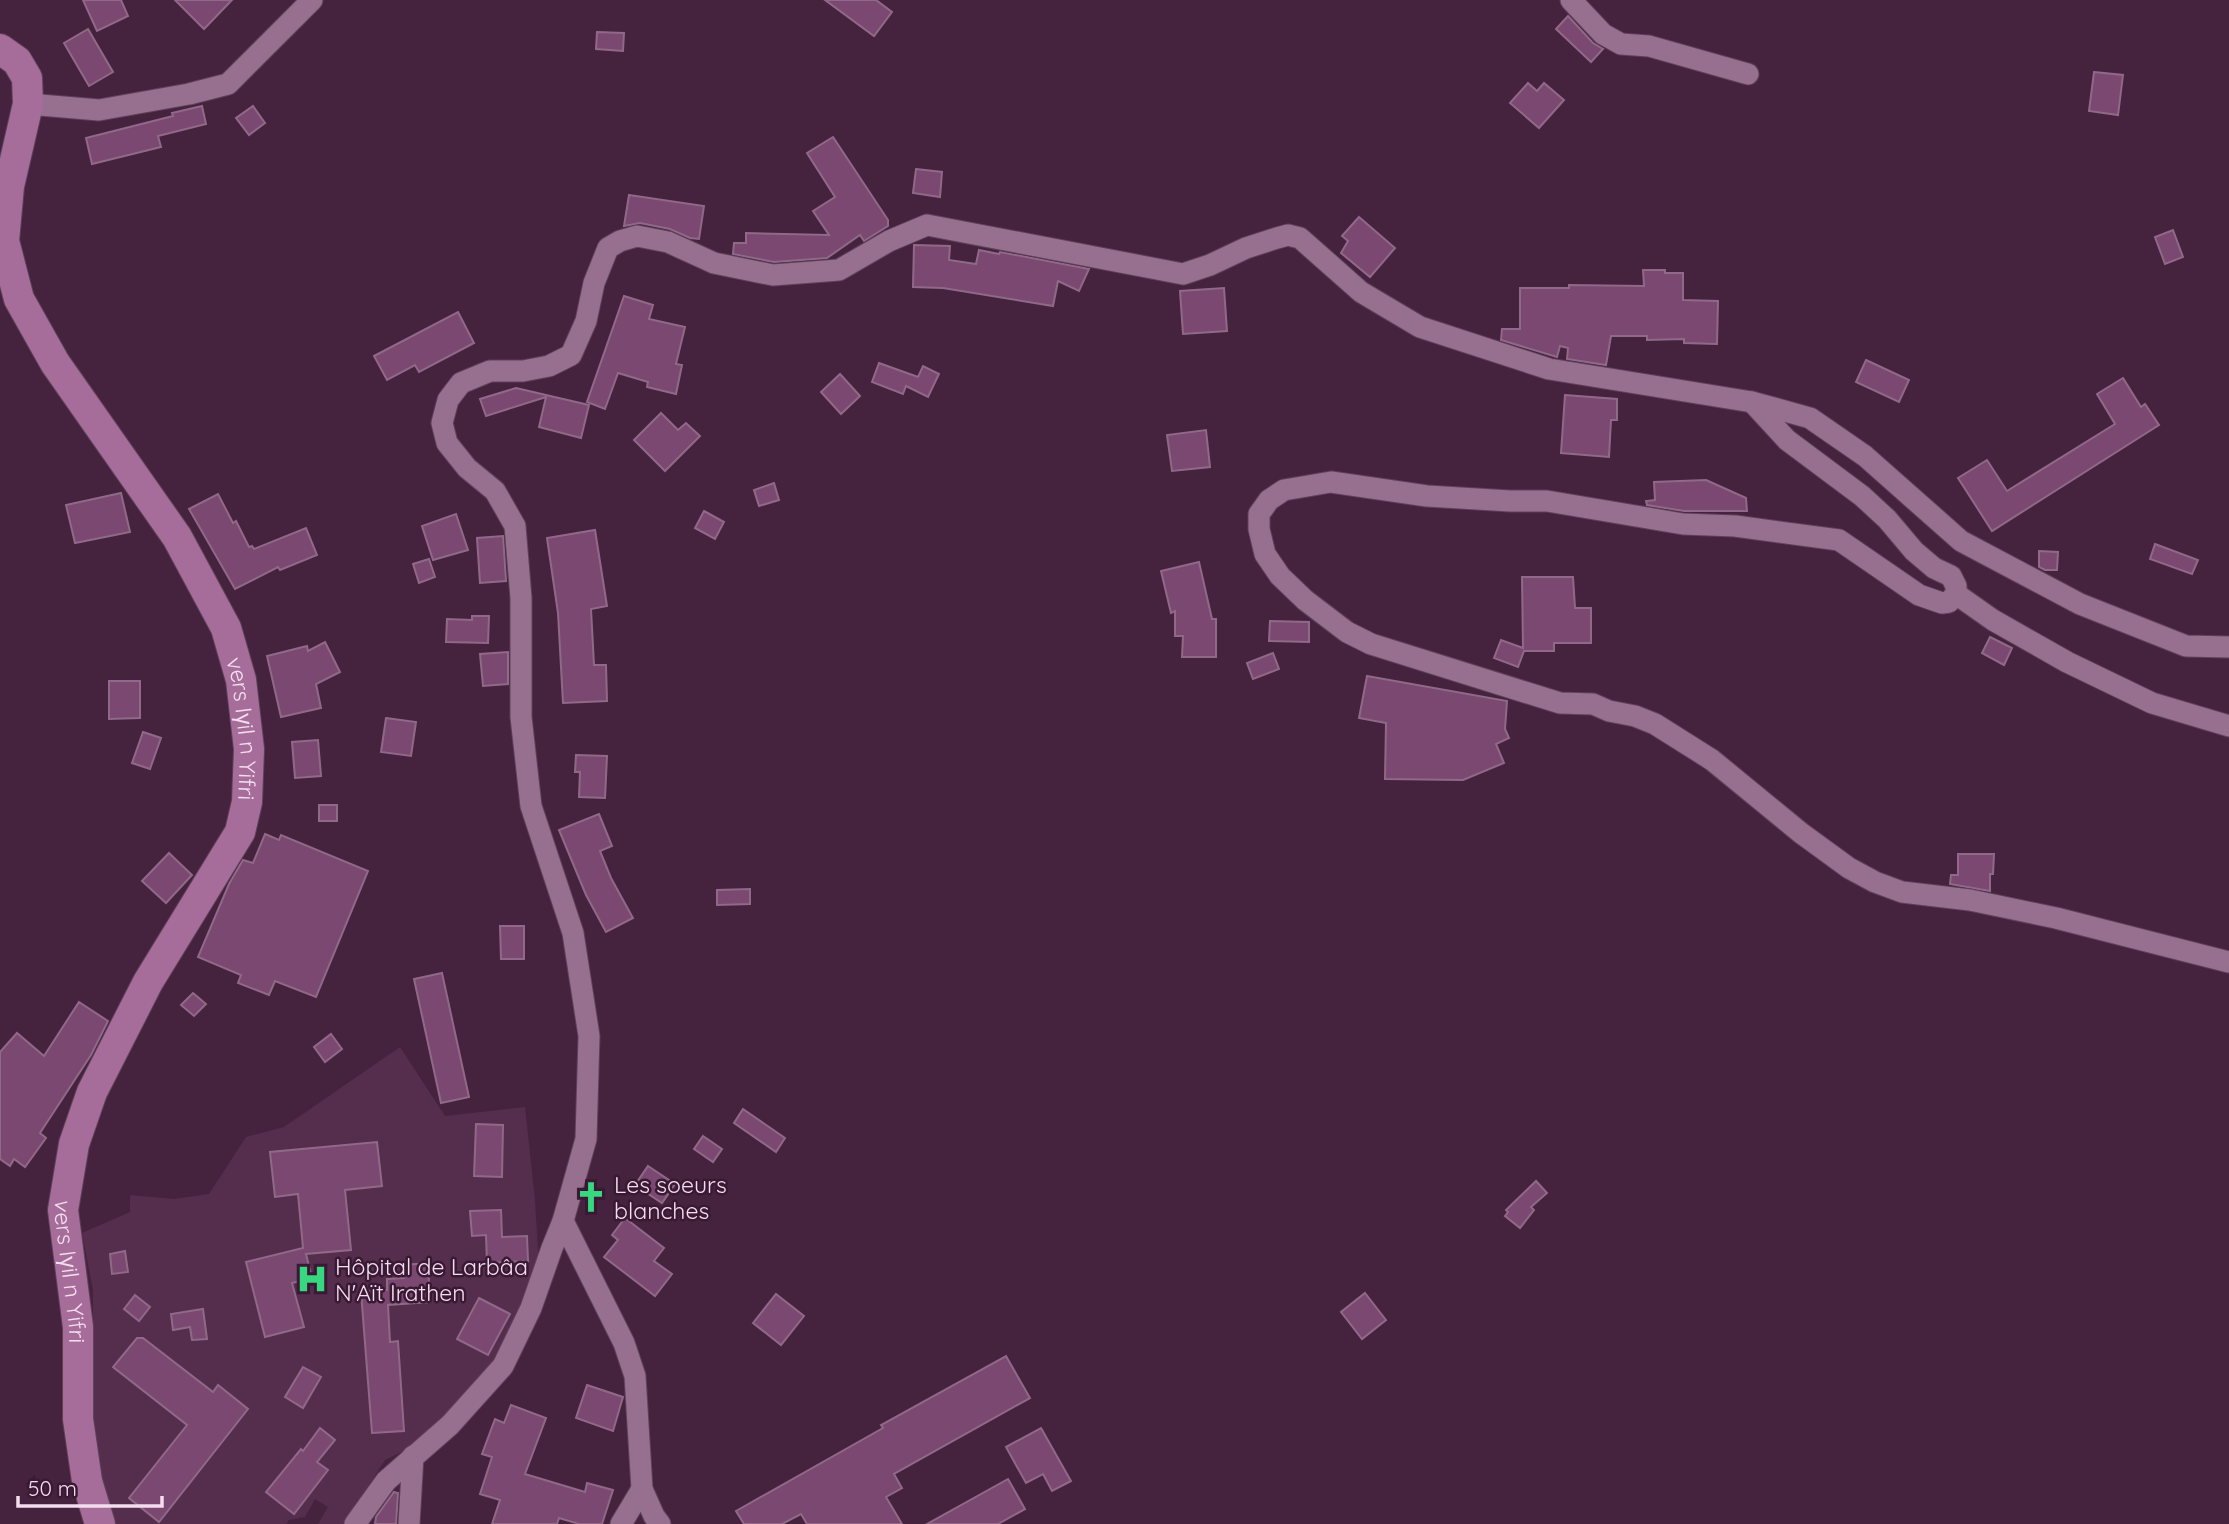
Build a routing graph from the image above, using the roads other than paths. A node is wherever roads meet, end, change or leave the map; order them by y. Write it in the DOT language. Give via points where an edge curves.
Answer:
graph roads {
  1 [pos="312,0"];
  2 [pos="1571,0"];
  3 [pos="0,48"];
  4 [pos="1748,74"];
  5 [pos="28,104"];
  6 [pos="1752,402"];
  7 [pos="1956,594"];
  8 [pos="2229,647"];
  9 [pos="2229,726"];
  10 [pos="2229,962"];
  11 [pos="563,1221"];
  12 [pos="414,1456"];
  13 [pos="642,1489"];
  14 [pos="100,1524"];
  15 [pos="355,1524"];
  16 [pos="408,1524"];
  17 [pos="621,1524"];
  18 [pos="660,1524"];
  1 -- 5 [label="street" via="229,84 99,110"];
  2 -- 4 [label="street" via="1603,34 1621,44 1649,46"];
  3 -- 5 [label="main road, vers Iγil n Yifri" via="17,61 27,78"];
  5 -- 14 [label="main road, vers Iγil n Yifri" via="9,186 4,241 19,299 55,363 177,537 226,628 241,680 249,749 247,802 240,832 148,982 92,1092 74,1144 63,1210 78,1327 78,1419 87,1481"];
  6 -- 7 [label="street" via="1787,440 1861,496 1934,568 1951,576"];
  6 -- 8 [label="street" via="1810,418 1865,456 1961,541 2080,604 2186,646"];
  6 -- 11 [label="street" via="1549,369 1420,327 1361,292 1317,251 1288,235 1183,274 927,225 839,270 773,275 714,263 668,242 637,236 608,248 571,355 549,366 490,371 461,383 448,400 442,423 447,443 467,468 495,491 515,526 521,598 521,718 531,806 573,933 589,1036 586,1139"];
  7 -- 9 [label="street" via="2067,662 2152,703"];
  7 -- 10 [label="street" via="1942,603 1919,595 1839,540 1683,524 1547,501 1427,496 1331,482 1284,491 1269,500 1259,514 1265,554 1280,576 1347,632 1506,687 1560,703 1593,704 1655,724 1712,760 1849,868 1875,882 1902,892 2056,918"];
  11 -- 12 [label="street" via="531,1308 503,1366 450,1425"];
  11 -- 13 [label="street" via="624,1343 635,1376"];
  12 -- 15 [label="street" via="386,1481"];
  12 -- 16 [label="street"];
  13 -- 17 [label="street"];
  13 -- 18 [label="street"];
}
